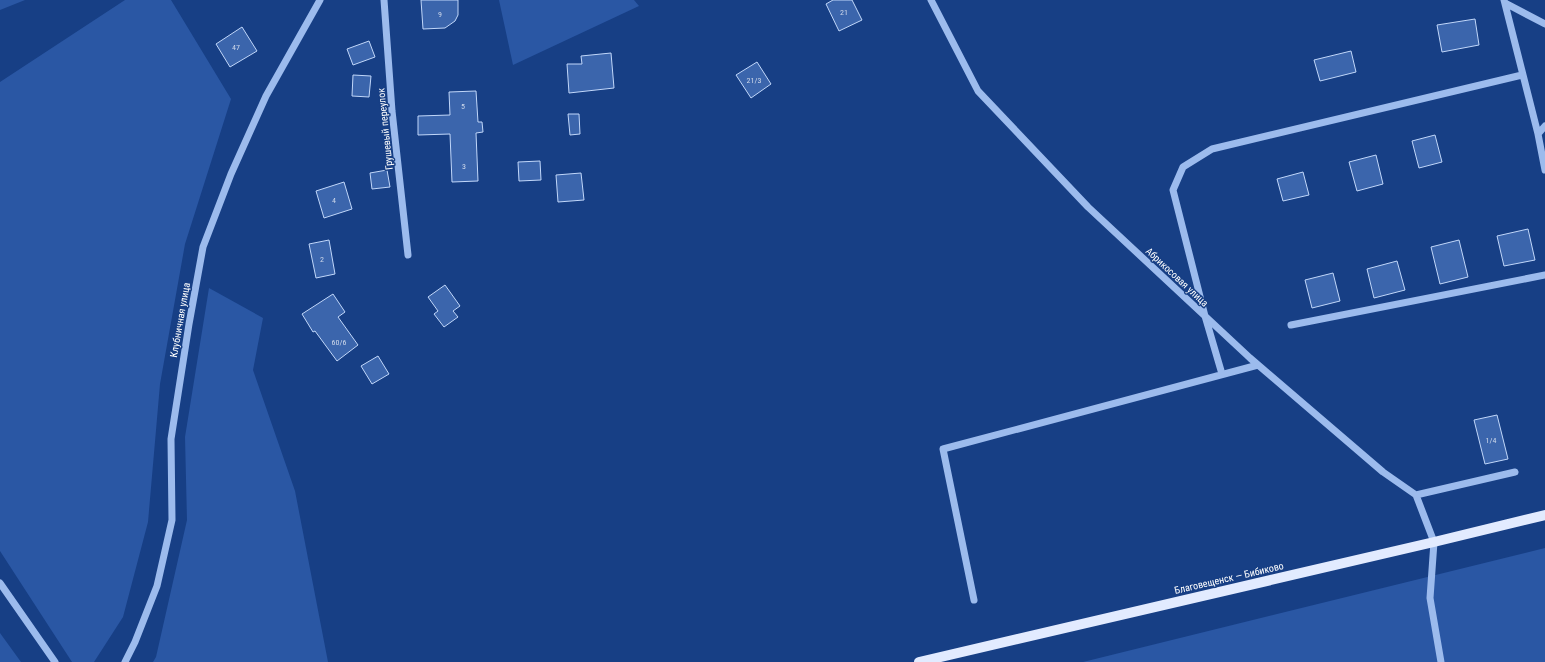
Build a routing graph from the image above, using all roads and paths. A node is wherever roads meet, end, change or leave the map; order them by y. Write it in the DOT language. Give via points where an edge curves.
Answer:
graph roads {
  1 [pos="320,0"];
  2 [pos="384,0"];
  3 [pos="931,0"];
  4 [pos="1504,2"];
  5 [pos="1545,24"];
  6 [pos="1522,75"];
  7 [pos="1545,126"];
  8 [pos="1538,134"];
  9 [pos="1545,170"];
  10 [pos="408,255"];
  11 [pos="1545,275"];
  12 [pos="1205,316"];
  13 [pos="1291,325"];
  14 [pos="1258,364"];
  15 [pos="1222,374"];
  16 [pos="1515,472"];
  17 [pos="1416,495"];
  18 [pos="1545,515"];
  19 [pos="1434,542"];
  20 [pos="0,583"];
  21 [pos="974,600"];
  22 [pos="55,662"];
  23 [pos="125,662"];
  24 [pos="919,662"];
  25 [pos="1441,662"];
  1 -- 23 [label="street, Клубничная улица" via="266,96 231,174 203,247 171,439 172,520 157,586"];
  2 -- 10 [label="street, Грушевый переулок" via="392,111"];
  3 -- 12 [label="street, Абрикосовая улица" via="978,91 1088,207"];
  4 -- 5 [label="street"];
  4 -- 6 [label="street"];
  6 -- 8 [label="street"];
  6 -- 12 [label="street" via="1212,149 1182,167 1173,190"];
  7 -- 8 [label="street"];
  8 -- 9 [label="street"];
  11 -- 13 [label="street"];
  12 -- 14 [label="street, Абрикосовая улица"];
  12 -- 15 [label="street"];
  14 -- 15 [label="street"];
  14 -- 17 [label="street, Абрикосовая улица" via="1383,472"];
  15 -- 21 [label="street" via="943,448"];
  16 -- 17 [label="street"];
  17 -- 19 [label="street"];
  18 -- 19 [label="main road, Благовещенск — Бибиково"];
  19 -- 24 [label="main road, Благовещенск — Бибиково"];
  19 -- 25 [label="street" via="1430,598"];
  20 -- 22 [label="street"];
}
